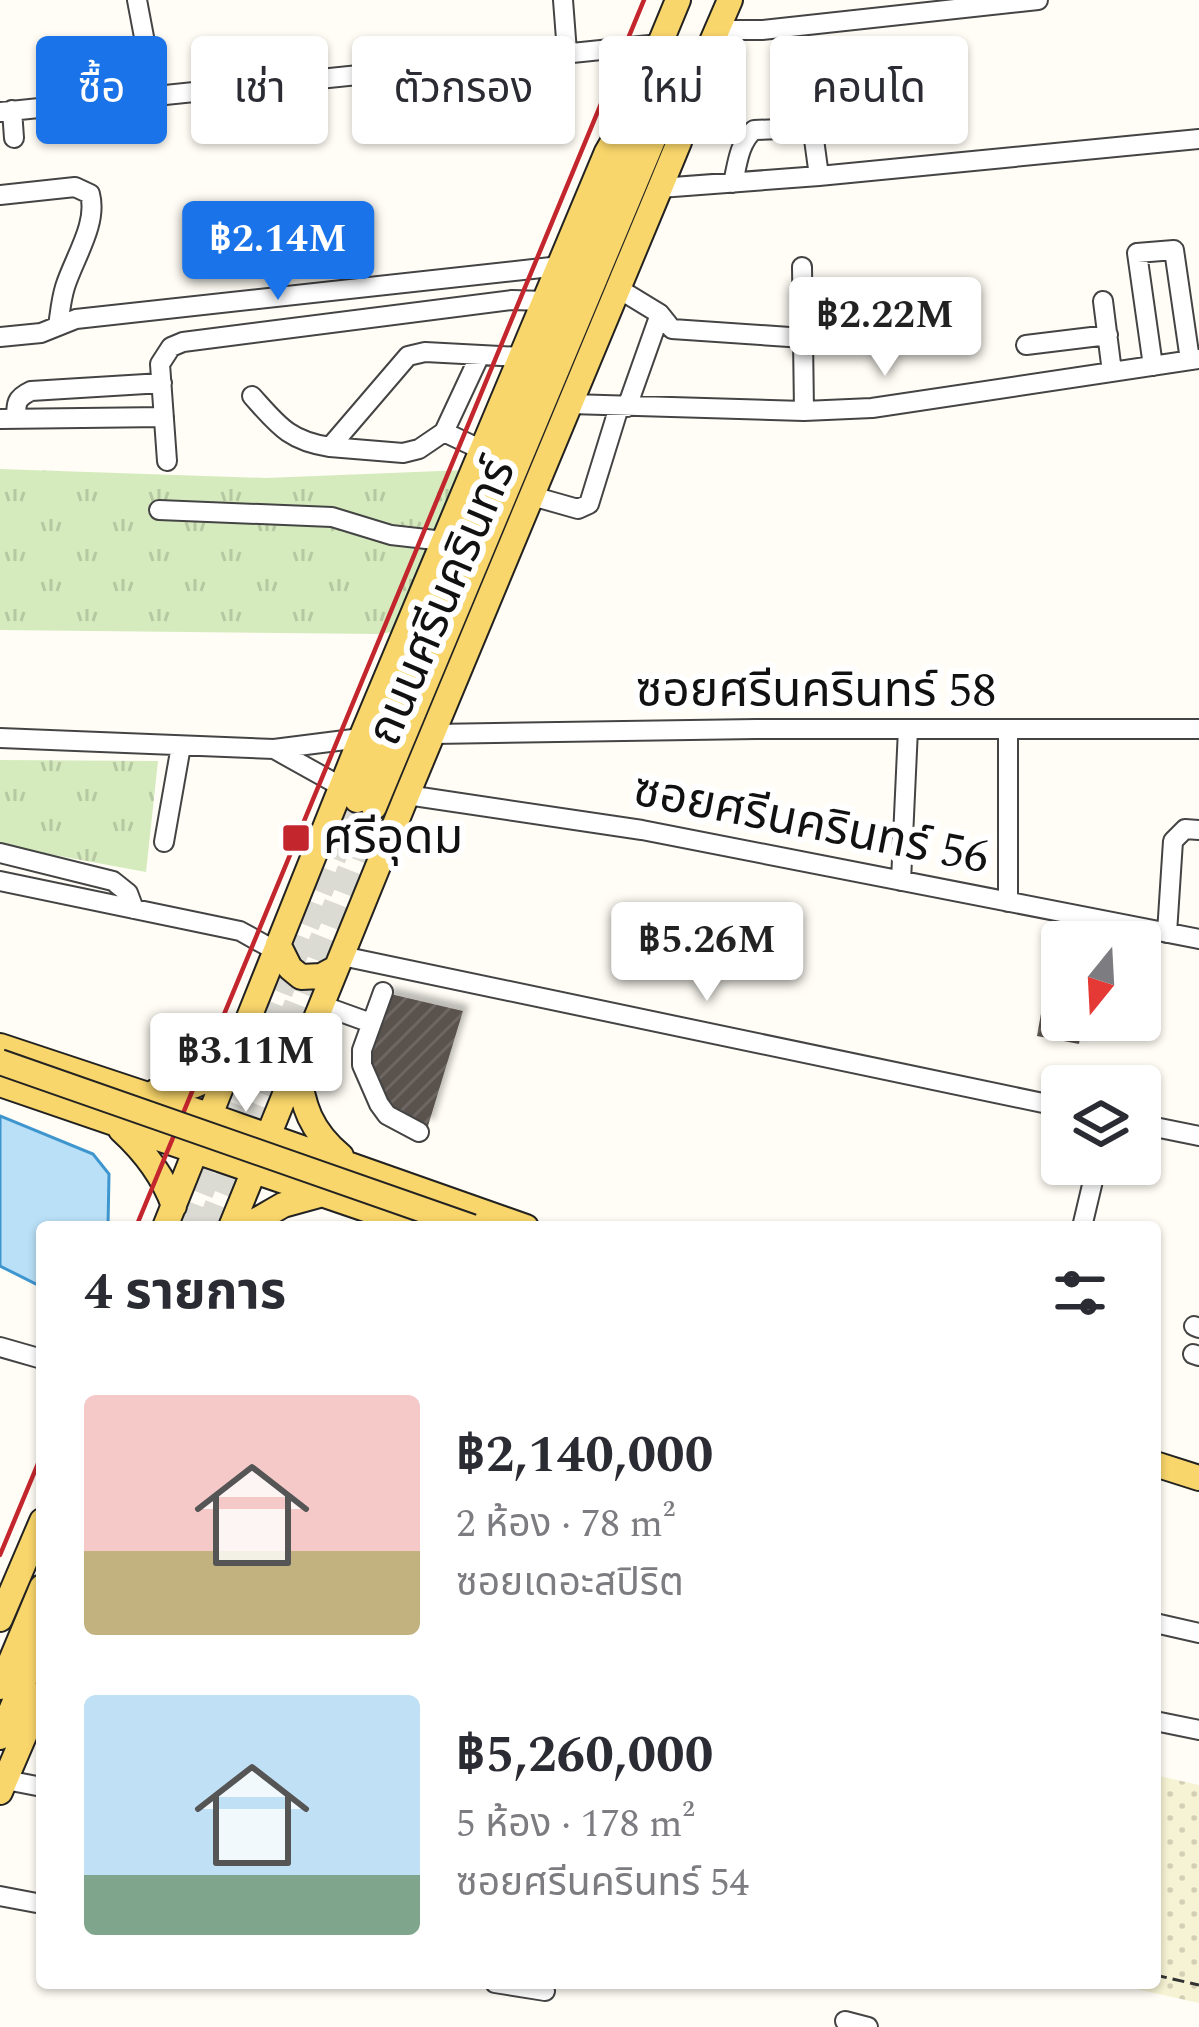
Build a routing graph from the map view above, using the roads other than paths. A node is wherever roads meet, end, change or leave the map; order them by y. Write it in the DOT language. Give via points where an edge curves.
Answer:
graph roads {
  1 [pos="140,0"];
  2 [pos="563,0"];
  3 [pos="678,0"];
  4 [pos="730,0"];
  5 [pos="1038,0"];
  6 [pos="718,30"];
  7 [pos="146,36"];
  8 [pos="566,36"];
  9 [pos="662,36"];
  10 [pos="715,36"];
  11 [pos="352,74"];
  12 [pos="167,94"];
  13 [pos="36,108"];
  14 [pos="6,111"];
  15 [pos="14,138"];
  16 [pos="1199,139"];
  17 [pos="612,144"];
  18 [pos="629,144"];
  19 [pos="651,144"];
  20 [pos="678,144"];
  21 [pos="819,176"];
  22 [pos="733,183"];
  23 [pos="660,188"];
  24 [pos="0,195"];
  25 [pos="560,266"];
  26 [pos="802,266"];
  27 [pos="619,289"];
  28 [pos="545,301"];
  29 [pos="1103,302"];
  30 [pos="660,314"];
  31 [pos="58,326"];
  32 [pos="1108,335"];
  33 [pos="0,337"];
  34 [pos="804,338"];
  35 [pos="1026,344"];
  36 [pos="480,355"];
  37 [pos="521,357"];
  38 [pos="1194,360"];
  39 [pos="1154,366"];
  40 [pos="1112,372"];
  41 [pos="162,383"];
  42 [pos="252,396"];
  43 [pos="570,404"];
  44 [pos="623,407"];
  45 [pos="804,411"];
  46 [pos="164,417"];
  47 [pos="8,419"];
  48 [pos="444,432"];
  49 [pos="330,447"];
  50 [pos="482,450"];
  51 [pos="166,461"];
  52 [pos="532,496"];
  53 [pos="159,510"];
  54 [pos="444,542"];
  55 [pos="908,729"];
  56 [pos="1008,729"];
  57 [pos="1199,729"];
  58 [pos="433,734"];
  59 [pos="0,737"];
  60 [pos="361,738"];
  61 [pos="181,746"];
  62 [pos="274,749"];
  63 [pos="407,795"];
  64 [pos="358,798"];
  65 [pos="1199,830"];
  66 [pos="164,842"];
  67 [pos="0,853"];
  68 [pos="0,881"];
  69 [pos="901,881"];
  70 [pos="1008,902"];
  71 [pos="134,909"];
  72 [pos="1073,921"];
  73 [pos="1161,933"];
  74 [pos="1167,933"];
  75 [pos="1199,939"];
  76 [pos="277,947"];
  77 [pos="339,962"];
  78 [pos="382,992"];
  79 [pos="321,1005"];
  80 [pos="371,1023"];
  81 [pos="0,1046"];
  82 [pos="298,1062"];
  83 [pos="0,1063"];
  84 [pos="230,1066"];
  85 [pos="62,1067"];
  86 [pos="0,1084"];
  87 [pos="139,1092"];
  88 [pos="52,1102"];
  89 [pos="1041,1103"];
  90 [pos="211,1116"];
  91 [pos="115,1124"];
  92 [pos="1161,1128"];
  93 [pos="419,1132"];
  94 [pos="267,1136"];
  95 [pos="1199,1136"];
  96 [pos="196,1152"];
  97 [pos="358,1168"];
  98 [pos="252,1170"];
  99 [pos="1092,1185"];
  100 [pos="323,1194"];
  101 [pos="170,1217"];
  102 [pos="233,1221"];
  103 [pos="255,1221"];
  104 [pos="401,1221"];
  105 [pos="472,1221"];
  106 [pos="474,1221"];
  107 [pos="1083,1221"];
  108 [pos="0,1346"];
  109 [pos="36,1357"];
  110 [pos="1161,1466"];
  111 [pos="1199,1478"];
  112 [pos="36,1535"];
  113 [pos="36,1601"];
  114 [pos="0,1619"];
  115 [pos="1161,1624"];
  116 [pos="1199,1634"];
  117 [pos="36,1651"];
  118 [pos="0,1688"];
  119 [pos="36,1712"];
  120 [pos="1161,1722"];
  121 [pos="1199,1730"];
  122 [pos="0,1737"];
  123 [pos="3,1786"];
  124 [pos="36,1787"];
  125 [pos="0,1896"];
  126 [pos="36,1903"];
  127 [pos="532,1989"];
  128 [pos="545,1991"];
  129 [pos="845,2021"];
  130 [pos="868,2027"];
  1 -- 7 [label="street"];
  2 -- 8 [label="street"];
  3 -- 9 [label="main road, ถนนศรีนครินทร์"];
  4 -- 6 [label="main road, ถนนศรีนครินทร์"];
  5 -- 6 [label="street"];
  6 -- 10 [label="main road, ถนนศรีนครินทร์"];
  11 -- 12 [label="street"];
  13 -- 14 [label="street"];
  14 -- 15 [label="street"];
  16 -- 21 [label="street"];
  17 -- 25 [label="main road, ถนนศรีนครินทร์"];
  18 -- 64 [label="main road, ถนนศรีนครินทร์"];
  19 -- 64 [label="main road, ถนนศรีนครินทร์"];
  20 -- 23 [label="main road, ถนนศรีนครินทร์"];
  21 -- 22 [label="street"];
  21 -- 22 [label="street" via="813,132 754,130"];
  22 -- 23 [label="street"];
  23 -- 27 [label="main road, ถนนศรีนครินทร์"];
  24 -- 31 [label="street" via="75,187 90,194 91,219"];
  25 -- 28 [label="main road, ถนนศรีนครินทร์"];
  25 -- 31 [label="street"];
  26 -- 34 [label="street"];
  27 -- 30 [label="street"];
  27 -- 43 [label="main road, ถนนศรีนครินทร์"];
  28 -- 37 [label="main road, ถนนศรีนครินทร์"];
  28 -- 41 [label="street" via="183,342 164,354"];
  29 -- 32 [label="street"];
  30 -- 34 [label="street" via="672,329"];
  30 -- 44 [label="street"];
  31 -- 33 [label="street"];
  32 -- 35 [label="street"];
  32 -- 40 [label="street"];
  34 -- 45 [label="street"];
  36 -- 37 [label="street"];
  36 -- 48 [label="street"];
  36 -- 49 [label="street" via="408,356"];
  37 -- 50 [label="main road, ถนนศรีนครินทร์"];
  38 -- 39 [label="street"];
  38 -- 39 [label="street" via="1174,250 1137,253"];
  39 -- 40 [label="street"];
  40 -- 45 [label="street"];
  41 -- 46 [label="street"];
  41 -- 47 [label="street" via="31,391 19,396"];
  42 -- 49 [label="street" via="286,433"];
  43 -- 44 [label="street"];
  43 -- 52 [label="main road, ถนนศรีนครินทร์"];
  44 -- 45 [label="street"];
  44 -- 52 [label="street" via="589,504 578,509"];
  46 -- 47 [label="street"];
  46 -- 51 [label="street"];
  48 -- 49 [label="street" via="403,453"];
  48 -- 50 [label="street"];
  50 -- 54 [label="main road, ถนนศรีนครินทร์"];
  52 -- 58 [label="main road, ถนนศรีนครินทร์"];
  53 -- 54 [label="street" via="332,517"];
  54 -- 60 [label="main road, ถนนศรีนครินทร์"];
  55 -- 56 [label="street, ซอยศรีนครินทร์ 58"];
  55 -- 58 [label="street, ซอยศรีนครินทร์ 58"];
  55 -- 69 [label="street"];
  56 -- 57 [label="street, ซอยศรีนครินทร์ 58"];
  56 -- 70 [label="street"];
  58 -- 63 [label="main road, ถนนศรีนครินทร์"];
  59 -- 61 [label="street"];
  60 -- 62 [label="street"];
  60 -- 64 [label="main road, ถนนศรีนครินทร์"];
  61 -- 62 [label="street"];
  61 -- 66 [label="street"];
  62 -- 64 [label="street"];
  63 -- 69 [label="street, ซอยศรีนครินทร์ 56"];
  63 -- 77 [label="main road, ถนนศรีนครินทร์"];
  64 -- 76 [label="main road, ถนนศรีนครินทร์"];
  65 -- 74 [label="street" via="1173,841"];
  67 -- 71 [label="street" via="113,881"];
  68 -- 71 [label="street"];
  69 -- 70 [label="street, ซอยศรีนครินทร์ 56"];
  70 -- 72 [label="street, ซอยศรีนครินทร์ 56"];
  71 -- 76 [label="street"];
  73 -- 74 [label="street, ซอยศรีนครินทร์ 56"];
  74 -- 75 [label="street, ซอยศรีนครินทร์ 56"];
  76 -- 77 [label="main road" via="302,977"];
  76 -- 84 [label="main road, ถนนศรีนครินทร์"];
  77 -- 79 [label="main road, ถนนศรีนครินทร์"];
  77 -- 89 [label="street"];
  78 -- 80 [label="street"];
  79 -- 80 [label="street"];
  79 -- 82 [label="main road, ถนนศรีนครินทร์"];
  80 -- 93 [label="street" via="362,1065 379,1104"];
  81 -- 85 [label="main road"];
  82 -- 94 [label="main road, ถนนศรีนครินทร์"];
  82 -- 97 [label="main road" via="309,1122"];
  83 -- 105 [label="main road, bridge"];
  84 -- 87 [label="main road" via="183,1090"];
  84 -- 90 [label="main road, ถนนศรีนครินทร์"];
  85 -- 87 [label="main road"];
  85 -- 88 [label="main road" via="81,1093"];
  86 -- 88 [label="main road"];
  87 -- 90 [label="main road"];
  88 -- 91 [label="main road"];
  90 -- 94 [label="main road"];
  90 -- 96 [label="main road, ถนนศรีนครินทร์"];
  91 -- 96 [label="main road"];
  91 -- 101 [label="main road" via="168,1190"];
  92 -- 95 [label="street"];
  94 -- 97 [label="main road"];
  94 -- 98 [label="main road, ถนนศรีนครินทร์"];
  96 -- 98 [label="main road"];
  96 -- 101 [label="main road, ถนนศรีนครินทร์"];
  97 -- 106 [label="main road"];
  98 -- 100 [label="main road"];
  98 -- 102 [label="main road, ถนนศรีนครินทร์"];
  99 -- 107 [label="street"];
  100 -- 103 [label="main road"];
  100 -- 104 [label="main road"];
  108 -- 109 [label="street"];
  110 -- 111 [label="main road"];
  112 -- 114 [label="main road"];
  113 -- 118 [label="main road"];
  115 -- 116 [label="street"];
  117 -- 122 [label="main road"];
  119 -- 123 [label="main road"];
  120 -- 121 [label="street"];
  123 -- 124 [label="street"];
  125 -- 126 [label="street"];
  127 -- 128 [label="street"];
  129 -- 130 [label="street"];
}
